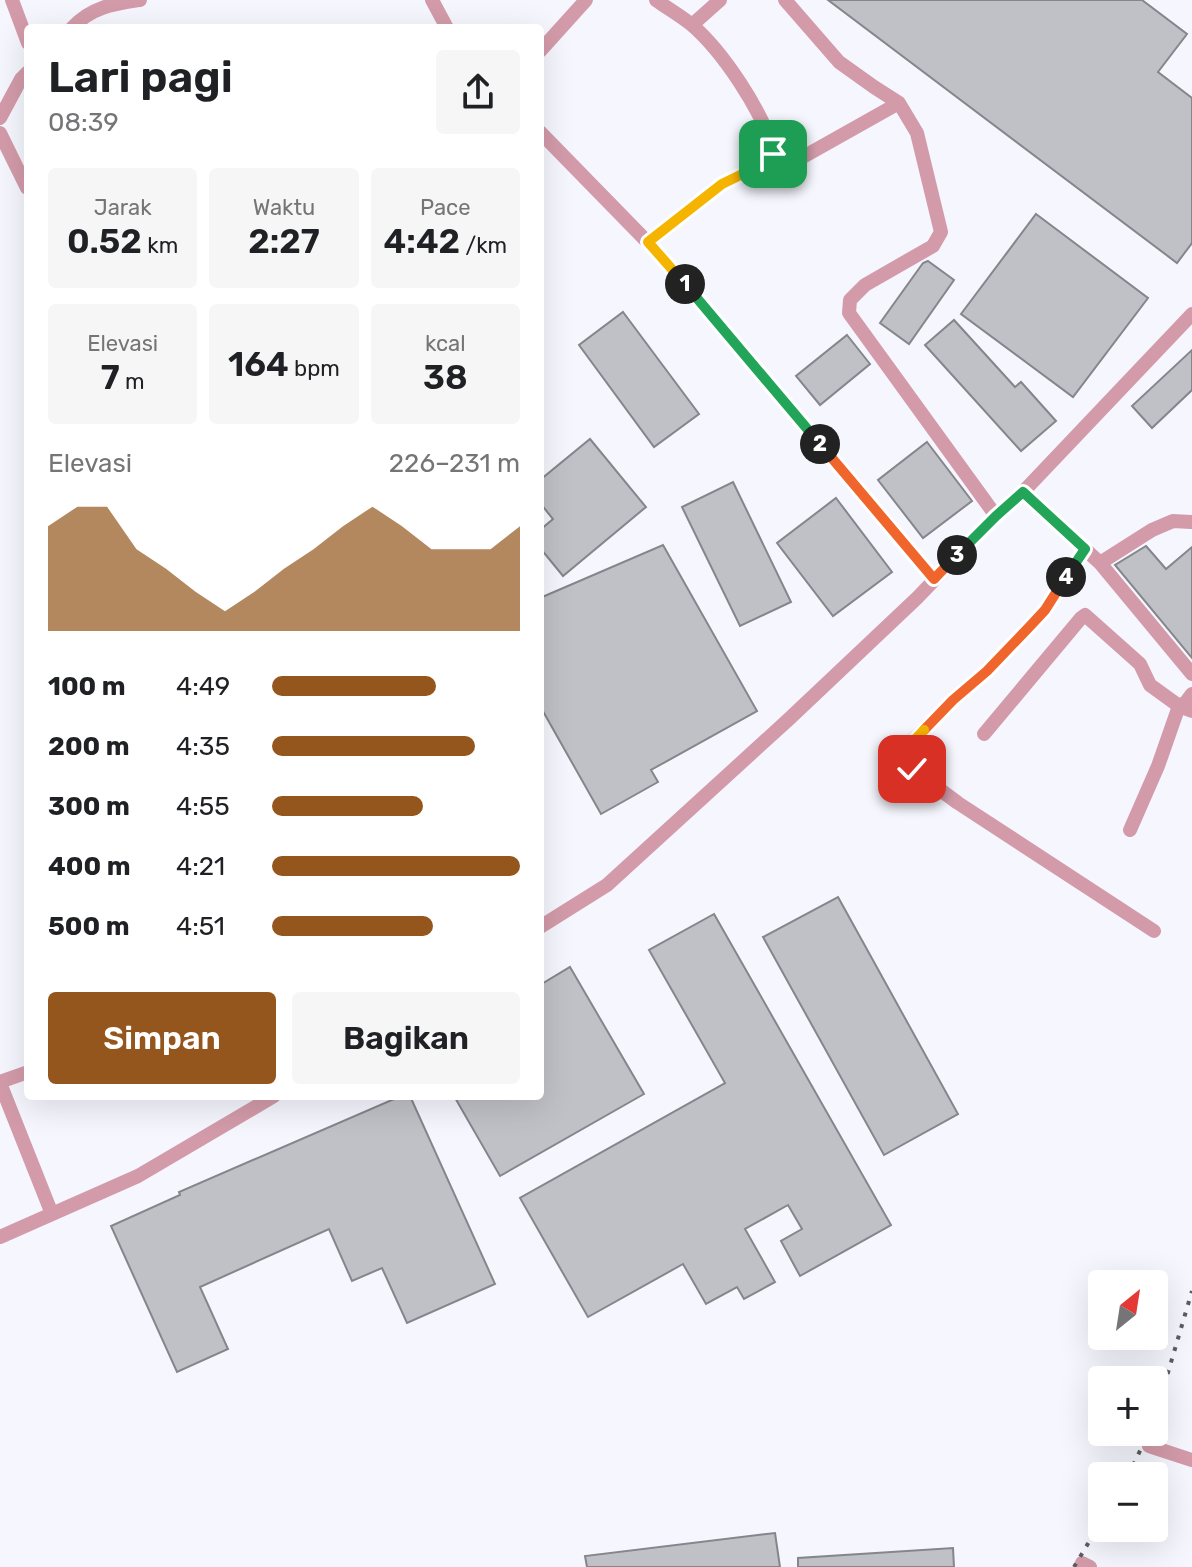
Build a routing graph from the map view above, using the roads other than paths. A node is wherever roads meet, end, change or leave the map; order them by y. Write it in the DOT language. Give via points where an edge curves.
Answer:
graph roads {
  1 [pos="12,0"];
  2 [pos="140,0"];
  3 [pos="432,0"];
  4 [pos="586,0"];
  5 [pos="656,0"];
  6 [pos="720,0"];
  7 [pos="785,0"];
  8 [pos="76,24"];
  9 [pos="445,24"];
  10 [pos="692,25"];
  11 [pos="24,32"];
  12 [pos="544,47"];
  13 [pos="24,76"];
  14 [pos="899,103"];
  15 [pos="0,118"];
  16 [pos="0,133"];
  17 [pos="544,136"];
  18 [pos="794,162"];
  19 [pos="24,182"];
  20 [pos="648,242"];
  21 [pos="1192,314"];
  22 [pos="1023,492"];
  23 [pos="996,516"];
  24 [pos="1191,522"];
  25 [pos="1085,549"];
  26 [pos="1100,563"];
  27 [pos="934,579"];
  28 [pos="1192,674"];
  29 [pos="1192,694"];
  30 [pos="1185,708"];
  31 [pos="984,734"];
  32 [pos="1130,830"];
  33 [pos="544,924"];
  34 [pos="1154,931"];
  35 [pos="24,1073"];
  36 [pos="0,1082"];
  37 [pos="267,1100"];
  38 [pos="52,1214"];
  39 [pos="0,1237"];
  40 [pos="1149,1446"];
  41 [pos="1192,1460"];
  1 -- 11 [label="street"];
  2 -- 8 [label="street" via="96,9"];
  3 -- 9 [label="street"];
  4 -- 12 [label="street"];
  5 -- 10 [label="street"];
  6 -- 10 [label="street"];
  7 -- 14 [label="street" via="839,62"];
  10 -- 20 [label="street" via="752,102 773,154 769,161 722,184"];
  13 -- 15 [label="street"];
  14 -- 18 [label="street"];
  14 -- 23 [label="street" via="917,133 941,232 933,246 865,285 850,300 849,313"];
  16 -- 19 [label="street"];
  17 -- 20 [label="street"];
  20 -- 27 [label="street"];
  21 -- 22 [label="street"];
  22 -- 23 [label="street"];
  22 -- 25 [label="street"];
  23 -- 27 [label="street"];
  24 -- 26 [label="street" via="1173,521 1152,530"];
  25 -- 26 [label="street"];
  25 -- 34 [label="street" via="1045,610 912,741 907,761 958,803"];
  26 -- 28 [label="street"];
  27 -- 33 [label="street" via="607,885"];
  29 -- 30 [label="street"];
  30 -- 31 [label="street" via="1150,685 1140,664 1085,615"];
  30 -- 32 [label="street"];
  35 -- 36 [label="street"];
  36 -- 38 [label="street"];
  37 -- 38 [label="street" via="138,1176"];
  38 -- 39 [label="street"];
  40 -- 41 [label="street"];
}
